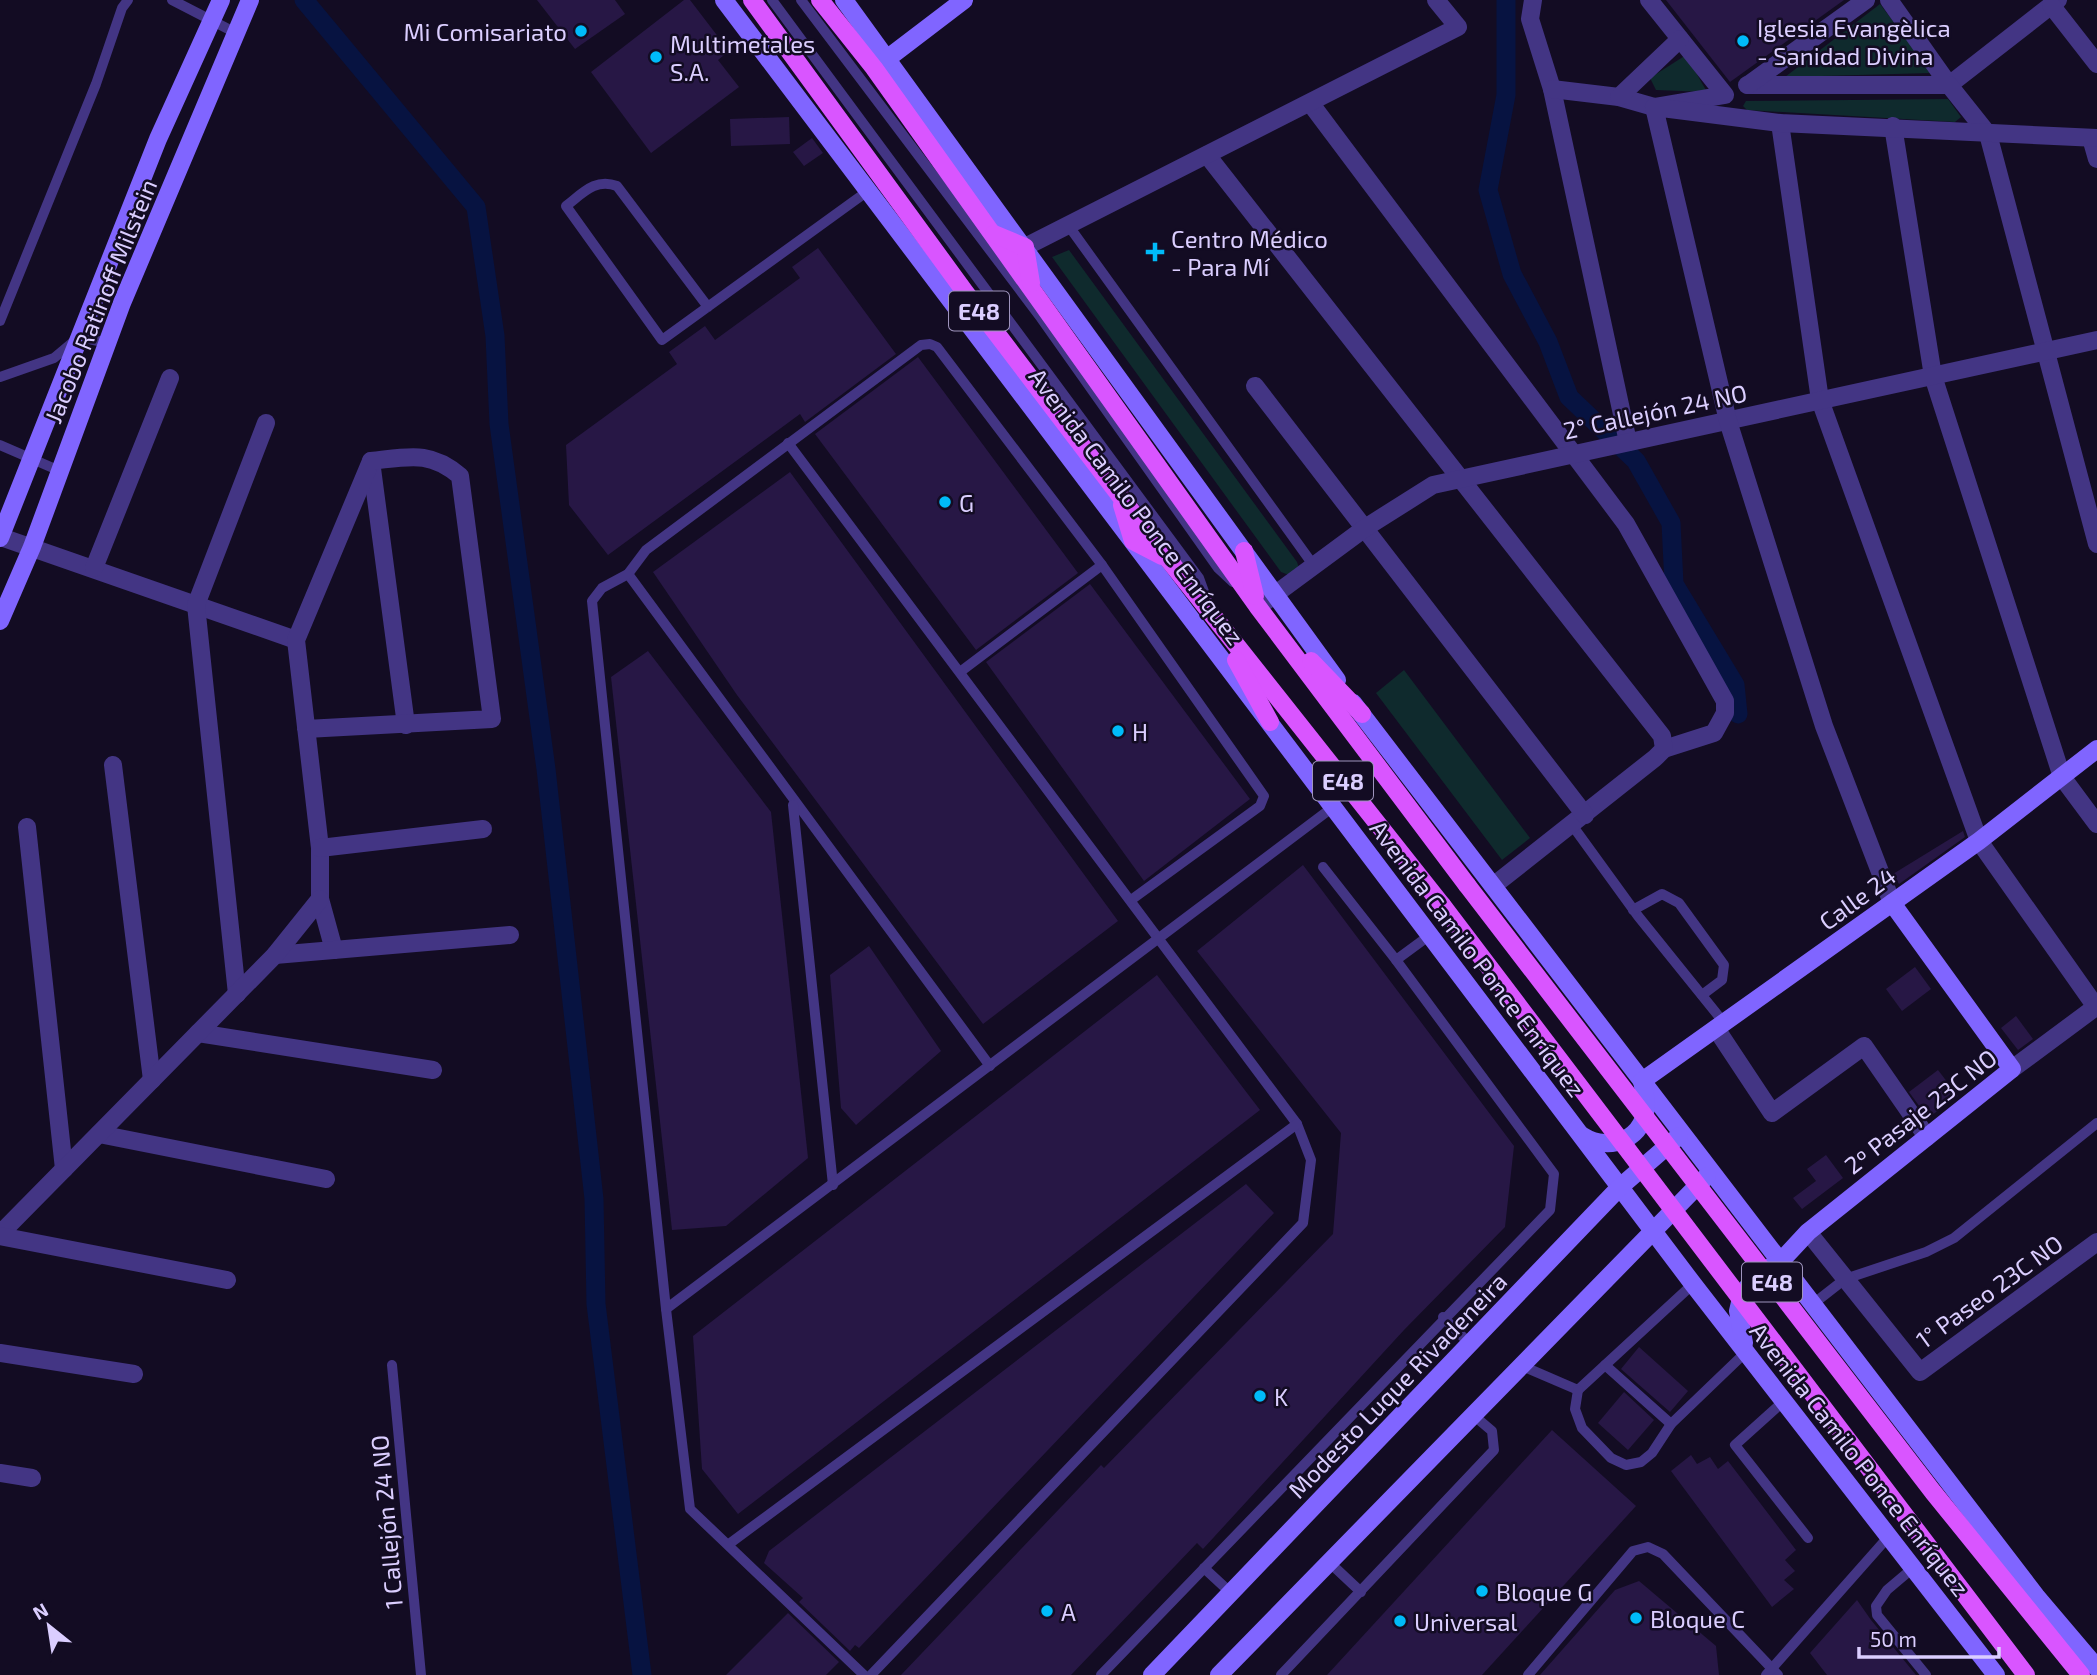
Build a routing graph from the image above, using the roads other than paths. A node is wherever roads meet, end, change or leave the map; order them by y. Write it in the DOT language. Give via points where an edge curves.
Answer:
graph roads {
  1 [pos="128,0"];
  2 [pos="172,0"];
  3 [pos="221,0"];
  4 [pos="250,0"];
  5 [pos="724,0"];
  6 [pos="752,0"];
  7 [pos="772,0"];
  8 [pos="801,0"];
  9 [pos="820,0"];
  10 [pos="844,0"];
  11 [pos="964,0"];
  12 [pos="1436,0"];
  13 [pos="1532,0"];
  14 [pos="1649,0"];
  15 [pos="1866,0"];
  16 [pos="1889,0"];
  17 [pos="2055,3"];
  18 [pos="213,21"];
  19 [pos="236,33"];
  20 [pos="1681,39"];
  21 [pos="2097,64"];
  22 [pos="875,68"];
  23 [pos="1748,85"];
  24 [pos="1949,85"];
  25 [pos="1552,89"];
  26 [pos="1725,95"];
  27 [pos="1619,97"];
  28 [pos="1311,104"];
  29 [pos="1654,107"];
  30 [pos="1780,122"];
  31 [pos="1893,127"];
  32 [pos="1988,134"];
  33 [pos="2094,138"];
  34 [pos="1207,155"];
  35 [pos="2097,159"];
  36 [pos="868,191"];
  37 [pos="1068,225"];
  38 [pos="993,234"];
  39 [pos="1025,247"];
  40 [pos="1032,290"];
  41 [pos="708,307"];
  42 [pos="0,321"];
  43 [pos="79,337"];
  44 [pos="2097,340"];
  45 [pos="108,343"];
  46 [pos="2047,351"];
  47 [pos="1933,376"];
  48 [pos="0,377"];
  49 [pos="170,378"];
  50 [pos="1255,386"];
  51 [pos="1820,400"];
  52 [pos="1728,421"];
  53 [pos="266,424"];
  54 [pos="1628,442"];
  55 [pos="789,443"];
  56 [pos="0,445"];
  57 [pos="1570,454"];
  58 [pos="30,458"];
  59 [pos="370,461"];
  60 [pos="60,471"];
  61 [pos="1459,478"];
  62 [pos="1119,495"];
  63 [pos="1365,528"];
  64 [pos="0,537"];
  65 [pos="1133,541"];
  66 [pos="2097,544"];
  67 [pos="32,547"];
  68 [pos="1244,551"];
  69 [pos="1168,559"];
  70 [pos="1102,565"];
  71 [pos="1314,566"];
  72 [pos="94,568"];
  73 [pos="628,574"];
  74 [pos="1275,595"];
  75 [pos="196,605"];
  76 [pos="1258,607"];
  77 [pos="1212,617"];
  78 [pos="0,621"];
  79 [pos="296,640"];
  80 [pos="960,672"];
  81 [pos="1362,714"];
  82 [pos="1270,722"];
  83 [pos="406,724"];
  84 [pos="306,729"];
  85 [pos="1664,749"];
  86 [pos="2097,749"];
  87 [pos="113,765"];
  88 [pos="2062,777"];
  89 [pos="793,802"];
  90 [pos="1334,807"];
  91 [pos="1578,820"];
  92 [pos="2097,824"];
  93 [pos="27,827"];
  94 [pos="483,829"];
  95 [pos="1979,841"];
  96 [pos="320,848"];
  97 [pos="1323,867"];
  98 [pos="1493,886"];
  99 [pos="320,900"];
  100 [pos="1131,900"];
  101 [pos="1892,903"];
  102 [pos="1633,909"];
  103 [pos="510,934"];
  104 [pos="1430,935"];
  105 [pos="1160,938"];
  106 [pos="334,950"];
  107 [pos="275,955"];
  108 [pos="1396,960"];
  109 [pos="237,994"];
  110 [pos="1702,995"];
  111 [pos="2096,1007"];
  112 [pos="1721,1027"];
  113 [pos="198,1033"];
  114 [pos="990,1066"];
  115 [pos="2012,1069"];
  116 [pos="433,1070"];
  117 [pos="152,1080"];
  118 [pos="1642,1082"];
  119 [pos="2097,1123"];
  120 [pos="1297,1124"];
  121 [pos="99,1134"];
  122 [pos="1580,1134"];
  123 [pos="1682,1134"];
  124 [pos="1927,1136"];
  125 [pos="64,1169"];
  126 [pos="1712,1171"];
  127 [pos="326,1179"];
  128 [pos="833,1185"];
  129 [pos="1620,1187"];
  130 [pos="1652,1229"];
  131 [pos="1808,1232"];
  132 [pos="0,1235"];
  133 [pos="2097,1241"];
  134 [pos="1780,1262"];
  135 [pos="1845,1279"];
  136 [pos="227,1280"];
  137 [pos="1693,1284"];
  138 [pos="1813,1304"];
  139 [pos="666,1309"];
  140 [pos="1443,1317"];
  141 [pos="1470,1344"];
  142 [pos="1747,1350"];
  143 [pos="0,1353"];
  144 [pos="1520,1365"];
  145 [pos="1605,1365"];
  146 [pos="392,1366"];
  147 [pos="134,1374"];
  148 [pos="1578,1390"];
  149 [pos="1785,1400"];
  150 [pos="1472,1414"];
  151 [pos="1671,1424"];
  152 [pos="0,1473"];
  153 [pos="32,1478"];
  154 [pos="1889,1536"];
  155 [pos="1808,1538"];
  156 [pos="729,1544"];
  157 [pos="1329,1562"];
  158 [pos="1204,1568"];
  159 [pos="1913,1568"];
  160 [pos="1231,1592"];
  161 [pos="1361,1592"];
  162 [pos="2097,1668"];
  163 [pos="1772,1673"];
  164 [pos="421,1675"];
  165 [pos="864,1675"];
  166 [pos="871,1675"];
  167 [pos="1101,1675"];
  168 [pos="1152,1675"];
  169 [pos="1219,1675"];
  170 [pos="1281,1675"];
  171 [pos="1528,1675"];
  172 [pos="1926,1675"];
  173 [pos="1996,1675"];
  174 [pos="2026,1675"];
  175 [pos="2081,1675"];
  1 -- 42 [label="lane"];
  2 -- 18 [label="lane"];
  3 -- 18 [label="main road, Jacobo Ratinoff Milstein"];
  4 -- 19 [label="main road, Jacobo Ratinoff Milstein"];
  5 -- 36 [label="main road, Avenida Camilo Ponce Enríquez / E48"];
  6 -- 62 [label="main road, Avenida Camilo Ponce Enríquez / E48"];
  7 -- 77 [label="lane, Avenida Camilo Ponce Enríquez" via="1199,578"];
  8 -- 22 [label="lane, Avenida Camilo Ponce Enríquez"];
  9 -- 22 [label="main road, Avenida Camilo Ponce Enríquez / E48"];
  10 -- 22 [label="main road, Avenida Camilo Ponce Enríquez / E48"];
  11 -- 22 [label="main road"];
  12 -- 28 [label="street" via="1458,27"];
  13 -- 25 [label="street" via="1530,19"];
  14 -- 20 [label="street"];
  15 -- 23 [label="street"];
  16 -- 24 [label="street"];
  17 -- 21 [label="street"];
  17 -- 24 [label="street"];
  18 -- 19 [label="lane"];
  18 -- 43 [label="main road, Jacobo Ratinoff Milstein" via="158,139"];
  19 -- 45 [label="main road, Jacobo Ratinoff Milstein"];
  20 -- 26 [label="street"];
  20 -- 27 [label="street"];
  22 -- 38 [label="main road, Avenida Camilo Ponce Enríquez / E48"];
  22 -- 39 [label="main road, Avenida Camilo Ponce Enríquez / E48"];
  22 -- 76 [label="lane, Avenida Camilo Ponce Enríquez" via="1041,318 1218,568"];
  23 -- 24 [label="street"];
  23 -- 26 [label="street"];
  24 -- 32 [label="street"];
  25 -- 27 [label="street"];
  25 -- 54 [label="street"];
  26 -- 29 [label="street"];
  27 -- 29 [label="street"];
  28 -- 34 [label="street"];
  28 -- 57 [label="street"];
  29 -- 30 [label="street"];
  29 -- 52 [label="street"];
  30 -- 31 [label="street"];
  30 -- 51 [label="street"];
  31 -- 32 [label="street"];
  31 -- 47 [label="street"];
  32 -- 33 [label="street"];
  32 -- 46 [label="street"];
  33 -- 35 [label="street"];
  34 -- 37 [label="street"];
  34 -- 61 [label="street"];
  36 -- 41 [label="lane"];
  36 -- 65 [label="main road, Avenida Camilo Ponce Enríquez / E48"];
  37 -- 39 [label="street"];
  37 -- 71 [label="lane"];
  38 -- 39 [label="main road"];
  38 -- 40 [label="main road, Avenida Camilo Ponce Enríquez / E48"];
  39 -- 40 [label="main road"];
  39 -- 68 [label="main road, Avenida Camilo Ponce Enríquez / E48"];
  40 -- 76 [label="main road, Avenida Camilo Ponce Enríquez / E48"];
  41 -- 41 [label="lane" via="617,186 606,182 594,185 566,206 662,340"];
  43 -- 45 [label="lane"];
  43 -- 48 [label="lane" via="54,358"];
  43 -- 58 [label="main road, Jacobo Ratinoff Milstein"];
  44 -- 46 [label="street, 2° Callejón 24 NO"];
  45 -- 60 [label="main road, Jacobo Ratinoff Milstein"];
  46 -- 47 [label="street, 2° Callejón 24 NO"];
  46 -- 66 [label="street"];
  47 -- 51 [label="street, 2° Callejón 24 NO"];
  47 -- 88 [label="street"];
  49 -- 72 [label="street"];
  50 -- 63 [label="street"];
  51 -- 52 [label="street, 2° Callejón 24 NO"];
  51 -- 95 [label="street"];
  52 -- 54 [label="street, 2° Callejón 24 NO"];
  52 -- 101 [label="street" via="1824,726"];
  53 -- 75 [label="street"];
  54 -- 57 [label="street, 2° Callejón 24 NO"];
  55 -- 70 [label="lane" via="921,345 930,344 937,347"];
  55 -- 73 [label="lane" via="646,550"];
  55 -- 80 [label="lane"];
  56 -- 58 [label="lane"];
  57 -- 61 [label="street, 2° Callejón 24 NO"];
  57 -- 85 [label="street" via="1626,524 1725,701 1725,713 1714,733"];
  58 -- 60 [label="lane"];
  58 -- 64 [label="main road, Jacobo Ratinoff Milstein"];
  59 -- 79 [label="street"];
  59 -- 83 [label="street"];
  59 -- 83 [label="street" via="425,456 446,463 460,476 492,719"];
  60 -- 67 [label="main road, Jacobo Ratinoff Milstein"];
  61 -- 63 [label="street, 2° Callejón 24 NO" via="1433,485"];
  61 -- 85 [label="street" via="1662,736"];
  62 -- 65 [label="main road"];
  62 -- 69 [label="main road, Avenida Camilo Ponce Enríquez / E48"];
  63 -- 71 [label="street, 2° Callejón 24 NO"];
  63 -- 91 [label="street"];
  64 -- 67 [label="street"];
  65 -- 69 [label="main road"];
  65 -- 82 [label="main road, Avenida Camilo Ponce Enríquez / E48"];
  67 -- 72 [label="street"];
  67 -- 78 [label="main road, Jacobo Ratinoff Milstein"];
  68 -- 74 [label="main road, Avenida Camilo Ponce Enríquez / E48"];
  68 -- 76 [label="main road"];
  69 -- 77 [label="main road, Avenida Camilo Ponce Enríquez / E48"];
  70 -- 80 [label="lane"];
  70 -- 100 [label="lane" via="1264,796 1260,806"];
  71 -- 74 [label="street, 2° Callejón 24 NO"];
  72 -- 75 [label="street"];
  73 -- 89 [label="lane"];
  73 -- 139 [label="lane" via="602,588 593,601"];
  74 -- 76 [label="street, 2° Callejón 24 NO"];
  74 -- 81 [label="main road, Avenida Camilo Ponce Enríquez / E48"];
  75 -- 79 [label="street"];
  75 -- 109 [label="street"];
  76 -- 81 [label="main road"];
  76 -- 175 [label="main road, Avenida Camilo Ponce Enríquez / E48, bridge" via="1933,1492"];
  77 -- 82 [label="main road"];
  77 -- 174 [label="main road, Avenida Camilo Ponce Enríquez / E48, bridge" via="1442,905"];
  79 -- 84 [label="street"];
  80 -- 100 [label="lane"];
  81 -- 98 [label="main road, Avenida Camilo Ponce Enríquez / E48"];
  82 -- 90 [label="main road, Avenida Camilo Ponce Enríquez / E48"];
  83 -- 84 [label="street"];
  84 -- 96 [label="street"];
  85 -- 91 [label="street"];
  86 -- 88 [label="main road, Calle 24"];
  87 -- 117 [label="street"];
  88 -- 92 [label="street"];
  88 -- 95 [label="main road, Calle 24"];
  89 -- 114 [label="lane"];
  89 -- 128 [label="lane"];
  90 -- 104 [label="main road, Avenida Camilo Ponce Enríquez / E48"];
  90 -- 105 [label="lane"];
  91 -- 98 [label="street"];
  91 -- 102 [label="lane"];
  93 -- 125 [label="street"];
  94 -- 96 [label="street"];
  95 -- 101 [label="main road, Calle 24"];
  95 -- 111 [label="street"];
  96 -- 99 [label="street"];
  97 -- 108 [label="lane"];
  98 -- 118 [label="main road, Avenida Camilo Ponce Enríquez / E48"];
  99 -- 106 [label="street"];
  99 -- 107 [label="street"];
  100 -- 105 [label="lane"];
  101 -- 112 [label="main road, Calle 24"];
  101 -- 115 [label="main road"];
  102 -- 110 [label="lane"];
  102 -- 110 [label="lane" via="1662,894 1679,903 1724,965 1722,980"];
  103 -- 106 [label="street"];
  104 -- 108 [label="lane"];
  104 -- 122 [label="main road, Avenida Camilo Ponce Enríquez / E48"];
  105 -- 114 [label="lane"];
  105 -- 120 [label="lane"];
  106 -- 107 [label="street"];
  107 -- 109 [label="street"];
  108 -- 140 [label="lane" via="1554,1174 1550,1210"];
  109 -- 113 [label="street"];
  110 -- 112 [label="lane"];
  111 -- 115 [label="street, 2º Pasaje 23C NO"];
  112 -- 118 [label="main road, Calle 24"];
  112 -- 124 [label="street" via="1772,1113 1864,1046"];
  113 -- 116 [label="street"];
  113 -- 117 [label="street"];
  114 -- 128 [label="lane"];
  115 -- 124 [label="main road, 2º Pasaje 23C NO"];
  117 -- 121 [label="street"];
  118 -- 122 [label="main road" via="1643,1122 1631,1136 1614,1144 1596,1144"];
  118 -- 123 [label="main road, Avenida Camilo Ponce Enríquez / E48"];
  119 -- 135 [label="lane" via="1955,1238"];
  120 -- 156 [label="lane"];
  120 -- 166 [label="lane" via="1311,1160 1303,1223"];
  121 -- 125 [label="street"];
  121 -- 127 [label="street"];
  122 -- 129 [label="main road, Avenida Camilo Ponce Enríquez / E48"];
  123 -- 126 [label="main road, Avenida Camilo Ponce Enríquez / E48"];
  123 -- 129 [label="main road, Modesto Luque Rivadeneira"];
  124 -- 131 [label="main road, 2º Pasaje 23C NO"];
  125 -- 132 [label="street"];
  126 -- 130 [label="main road"];
  126 -- 134 [label="main road, Avenida Camilo Ponce Enríquez / E48"];
  128 -- 139 [label="lane"];
  129 -- 130 [label="main road, Avenida Camilo Ponce Enríquez / E48"];
  129 -- 141 [label="main road, Modesto Luque Rivadeneira"];
  130 -- 137 [label="main road, Avenida Camilo Ponce Enríquez / E48"];
  130 -- 144 [label="main road"];
  131 -- 134 [label="main road, 2º Pasaje 23C NO"];
  131 -- 135 [label="street, 1° Paseo 23C NO"];
  132 -- 136 [label="street"];
  133 -- 135 [label="street, 1° Paseo 23C NO" via="1920,1372"];
  134 -- 138 [label="main road, Avenida Camilo Ponce Enríquez / E48"];
  134 -- 142 [label="main road, 2º Pasaje 23C NO" via="1759,1273 1742,1294 1738,1326"];
  135 -- 138 [label="lane"];
  137 -- 142 [label="main road, Avenida Camilo Ponce Enríquez / E48"];
  137 -- 145 [label="lane"];
  138 -- 162 [label="main road, Avenida Camilo Ponce Enríquez / E48" via="2036,1596"];
  139 -- 156 [label="lane" via="690,1509"];
  140 -- 141 [label="lane"];
  140 -- 158 [label="lane"];
  141 -- 160 [label="main road, Modesto Luque Rivadeneira"];
  142 -- 149 [label="main road, Avenida Camilo Ponce Enríquez / E48"];
  142 -- 151 [label="lane"];
  143 -- 147 [label="street"];
  144 -- 148 [label="lane"];
  144 -- 150 [label="main road"];
  145 -- 148 [label="lane"];
  145 -- 151 [label="lane"];
  146 -- 164 [label="lane, 1 Callejón 24 NO"];
  148 -- 151 [label="lane" via="1575,1409 1582,1428 1611,1458 1626,1465 1652,1453"];
  149 -- 154 [label="main road, Avenida Camilo Ponce Enríquez / E48"];
  149 -- 155 [label="lane" via="1735,1445"];
  150 -- 157 [label="main road"];
  150 -- 161 [label="lane" via="1492,1432 1494,1450"];
  152 -- 153 [label="street"];
  154 -- 159 [label="main road, Avenida Camilo Ponce Enríquez / E48"];
  154 -- 163 [label="lane"];
  156 -- 165 [label="lane"];
  157 -- 161 [label="lane"];
  157 -- 169 [label="main road"];
  158 -- 160 [label="lane"];
  158 -- 167 [label="lane"];
  159 -- 172 [label="lane" via="1887,1590 1876,1606 1877,1615"];
  159 -- 173 [label="main road, Avenida Camilo Ponce Enríquez / E48"];
  160 -- 168 [label="main road, Modesto Luque Rivadeneira"];
  161 -- 170 [label="lane"];
  163 -- 171 [label="lane" via="1663,1554 1648,1547 1633,1551"];
}
